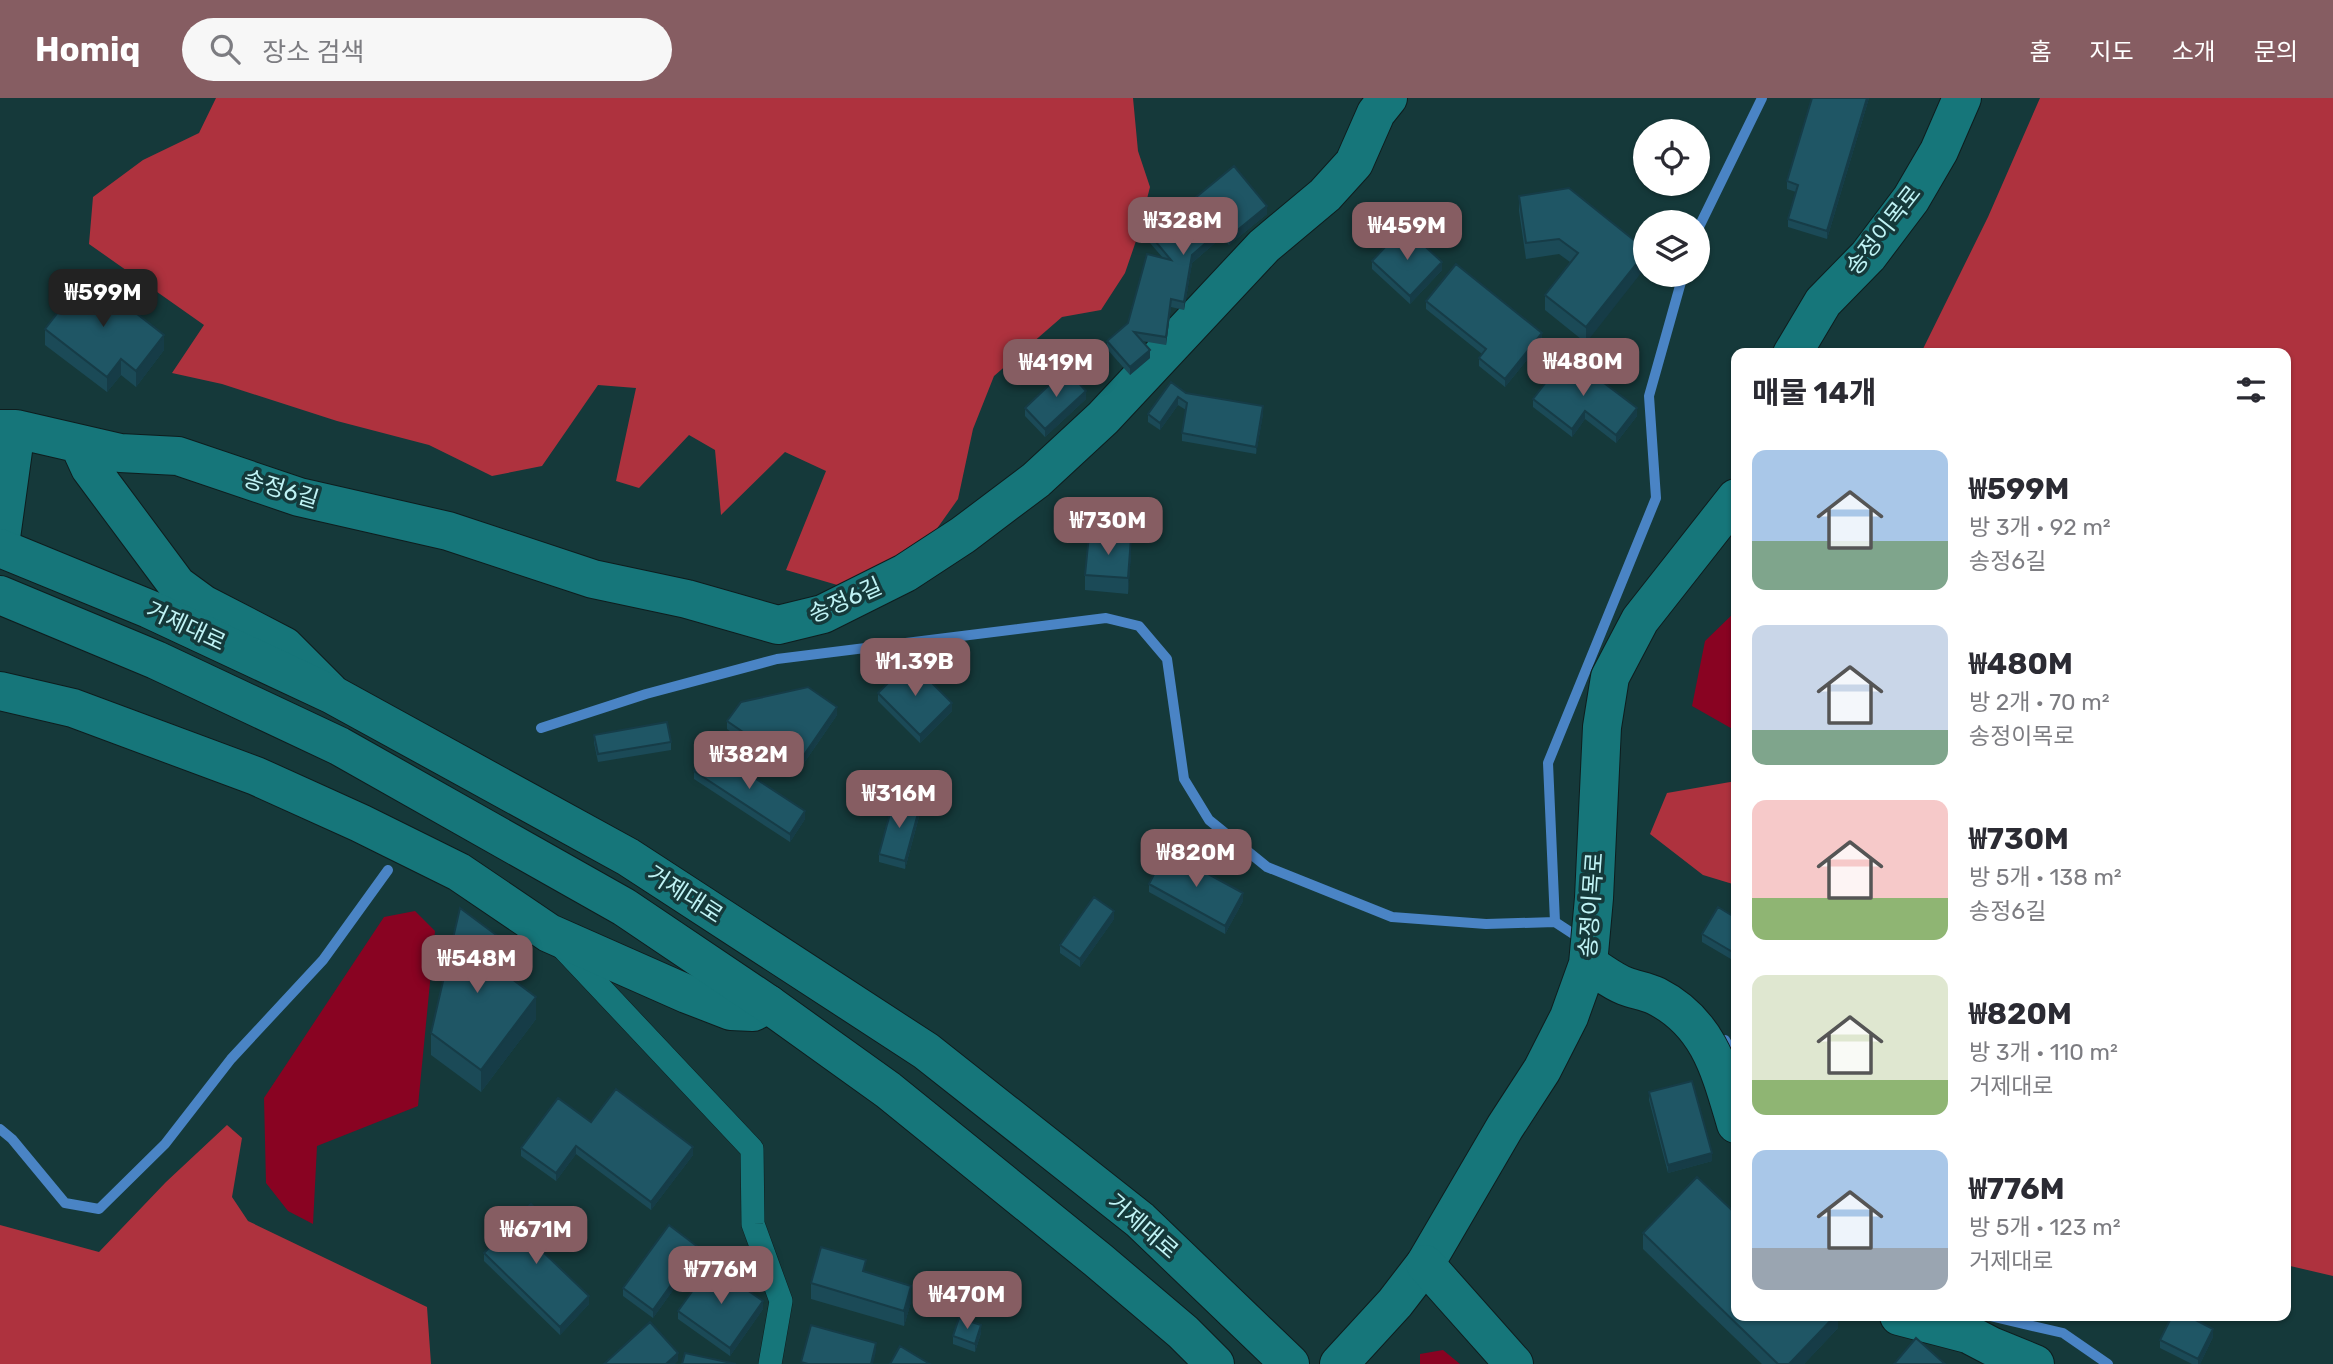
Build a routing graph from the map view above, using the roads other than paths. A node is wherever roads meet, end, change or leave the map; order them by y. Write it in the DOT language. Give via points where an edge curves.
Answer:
graph roads {
  1 [pos="1388,98"];
  2 [pos="1962,98"];
  3 [pos="1796,348"];
  4 [pos="8,429"];
  5 [pos="79,444"];
  6 [pos="1731,504"];
  7 [pos="9,550"];
  8 [pos="8,598"];
  9 [pos="0,691"];
  10 [pos="333,695"];
  11 [pos="549,933"];
  12 [pos="1588,964"];
  13 [pos="768,1004"];
  14 [pos="1731,1108"];
  15 [pos="1425,1264"];
  16 [pos="1918,1321"];
  17 [pos="2027,1361"];
  18 [pos="770,1364"];
  19 [pos="1215,1364"];
  20 [pos="1290,1364"];
  21 [pos="1339,1364"];
  22 [pos="1514,1364"];
  1 -- 5 [label="street, 송정6길" via="1376,113 1354,163 1325,195 1264,246 1132,388 1045,471 905,573 823,614 778,625 593,579 448,531 299,497 178,456 120,453"];
  2 -- 3 [label="street, 송정이목로" via="1911,199 1868,256 1823,302"];
  4 -- 5 [label="street, 송정6길"];
  4 -- 7 [label="street"];
  5 -- 10 [label="street" via="97,478 177,585 202,604 285,646"];
  6 -- 12 [label="street, 송정이목로" via="1640,620 1610,677 1601,738"];
  7 -- 10 [label="street, 거제대로"];
  8 -- 13 [label="street, 거제대로" via="156,660 339,746 624,907"];
  9 -- 11 [label="street" via="72,708 256,776 459,872"];
  10 -- 20 [label="street, 거제대로" via="628,857 926,1051 1140,1220"];
  11 -- 13 [label="street" via="731,1011 753,1012"];
  11 -- 18 [label="lane" via="752,1149 752,1224 781,1301"];
  12 -- 14 [label="street" via="1683,1012 1703,1034"];
  12 -- 15 [label="street, 송정이목로" via="1569,1017 1542,1070"];
  13 -- 19 [label="street, 거제대로" via="899,1099 1098,1260"];
  15 -- 21 [label="street, 송정이목로"];
  15 -- 22 [label="street"];
  16 -- 17 [label="street" via="1968,1334"];
}
